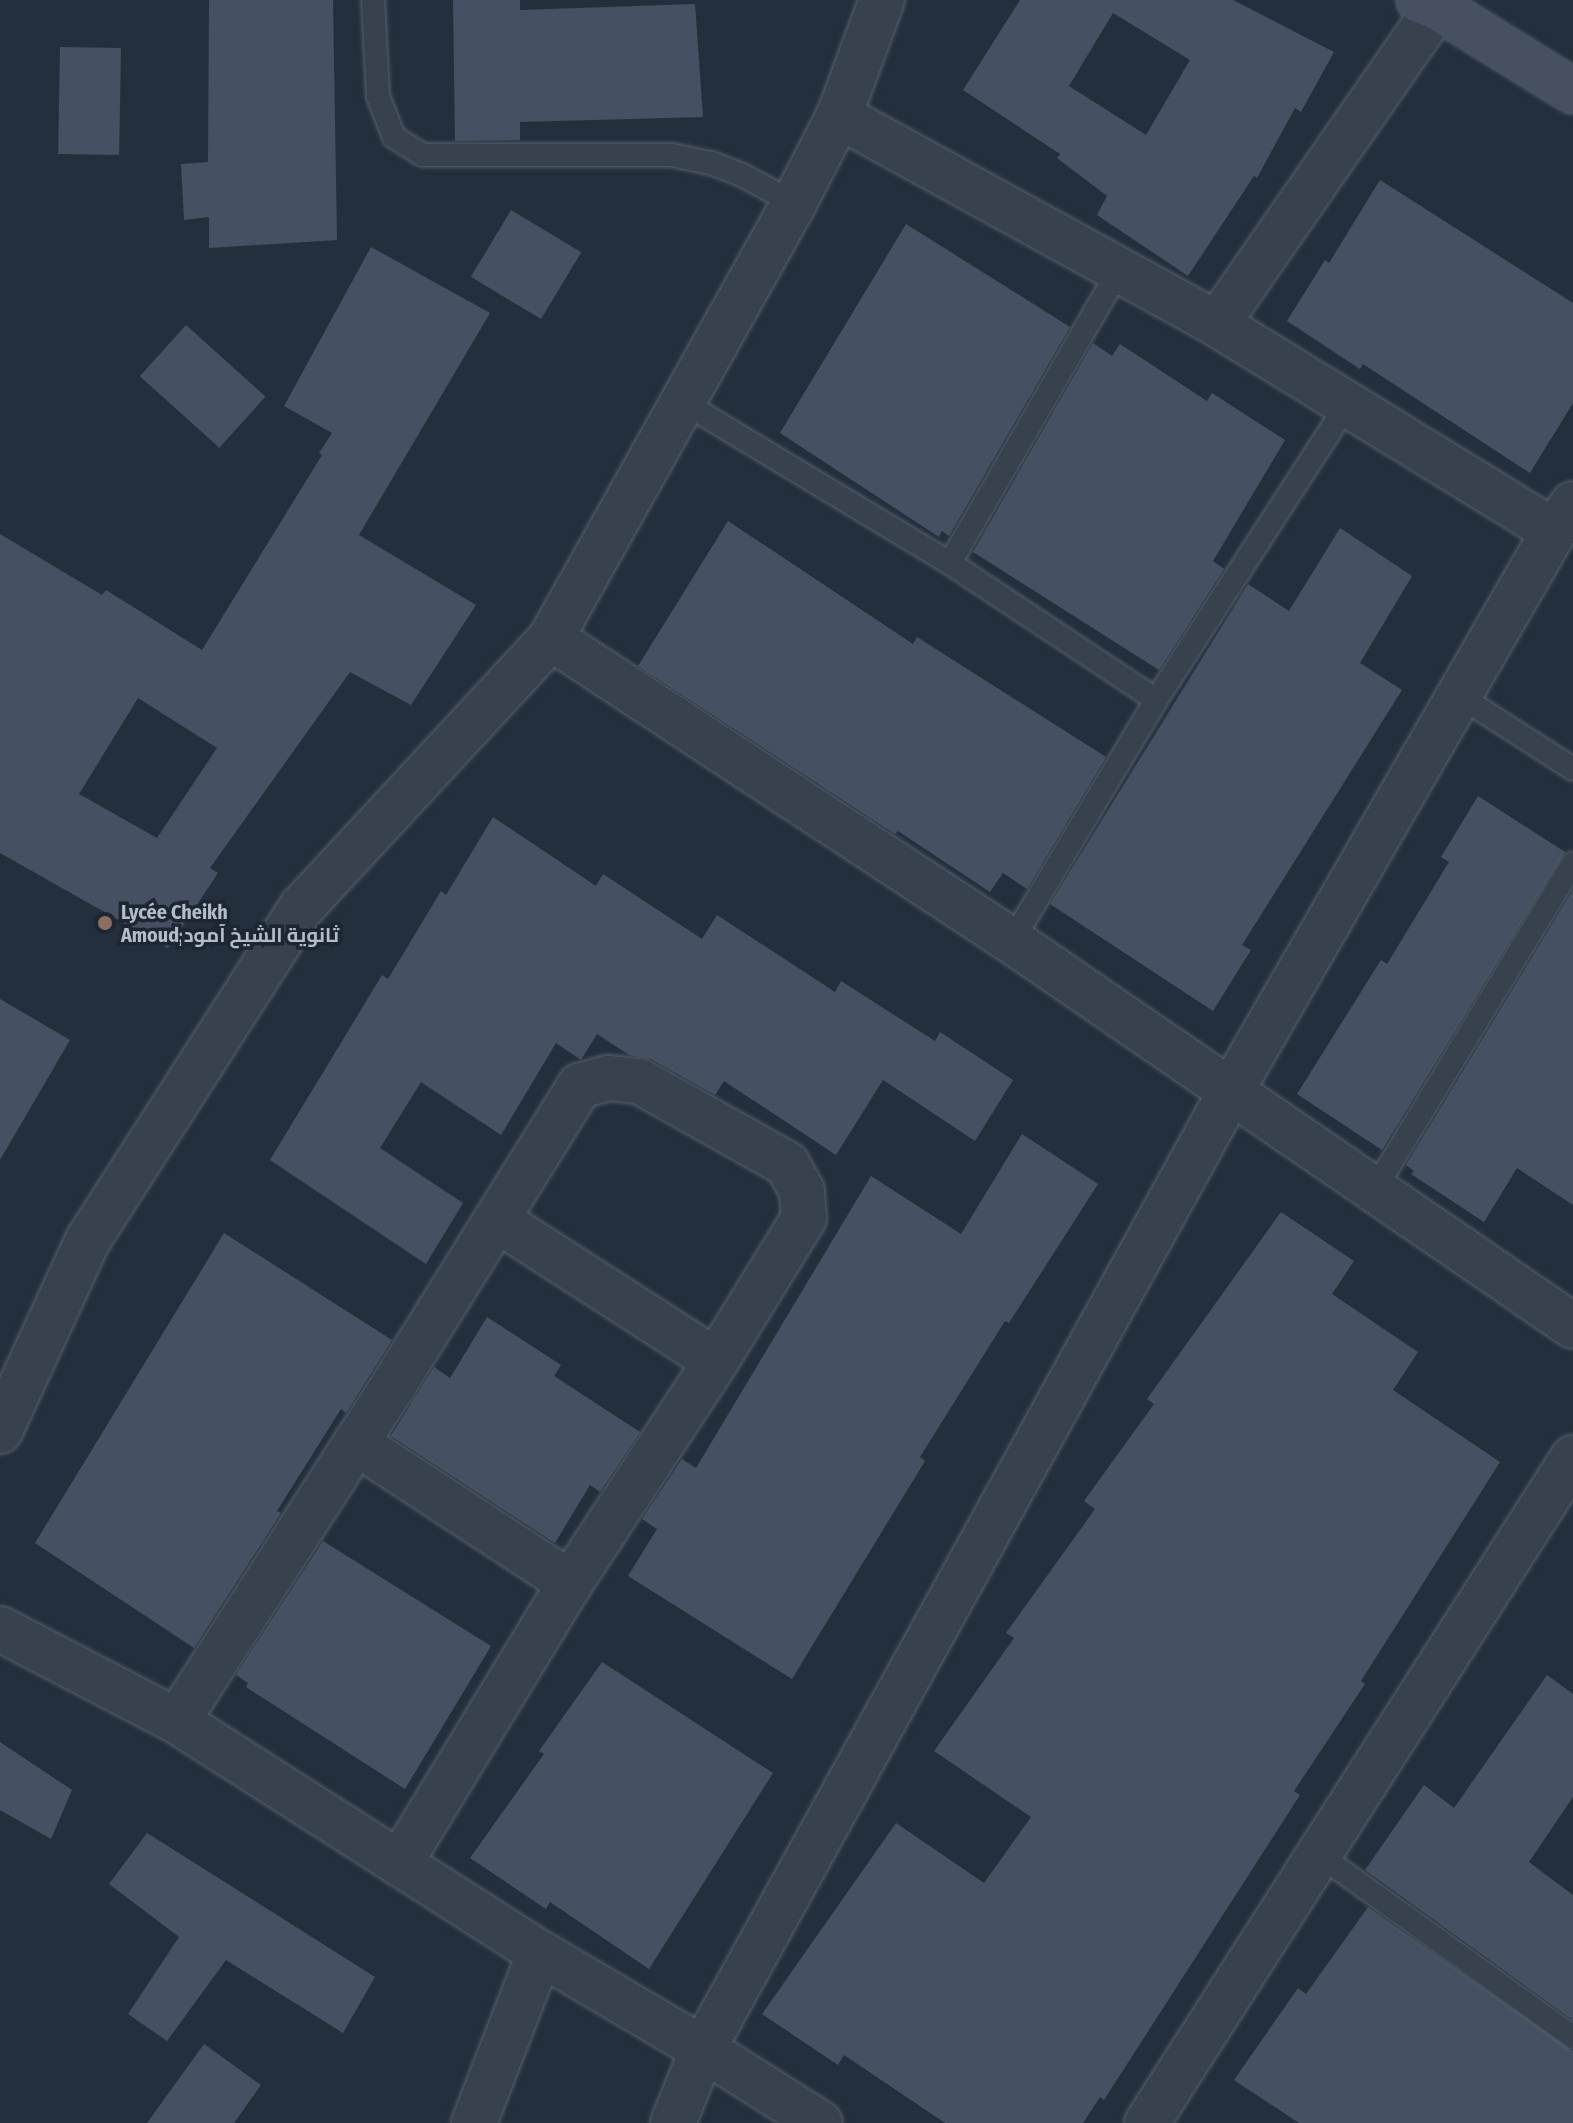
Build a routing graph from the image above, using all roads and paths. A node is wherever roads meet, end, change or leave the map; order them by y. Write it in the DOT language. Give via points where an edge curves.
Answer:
graph roads {
  1 [pos="373,0"];
  2 [pos="882,0"];
  3 [pos="1428,3"];
  4 [pos="1573,91"];
  5 [pos="839,116"];
  6 [pos="794,203"];
  7 [pos="1120,268"];
  8 [pos="1217,324"];
  9 [pos="681,401"];
  10 [pos="1349,402"];
  11 [pos="1564,518"];
  12 [pos="950,563"];
  13 [pos="551,638"];
  14 [pos="1461,697"];
  15 [pos="1156,700"];
  16 [pos="1573,769"];
  17 [pos="1573,863"];
  18 [pos="1012,941"];
  19 [pos="1231,1091"];
  20 [pos="1375,1189"];
  21 [pos="497,1220"];
  22 [pos="1573,1326"];
  23 [pos="716,1361"];
  24 [pos="0,1431"];
  25 [pos="356,1443"];
  26 [pos="1573,1458"];
  27 [pos="570,1583"];
  28 [pos="0,1629"];
  29 [pos="177,1721"];
  30 [pos="1321,1856"];
  31 [pos="400,1863"];
  32 [pos="540,1953"];
  33 [pos="1573,2037"];
  34 [pos="703,2049"];
  35 [pos="474,2123"];
  36 [pos="673,2123"];
  37 [pos="820,2123"];
  38 [pos="1147,2123"];
  1 -- 6 [label="lane" via="378,96 394,137 423,155 672,155 721,167"];
  2 -- 5 [label="street"];
  3 -- 4 [label="main road"];
  3 -- 8 [label="street"];
  5 -- 6 [label="street"];
  5 -- 7 [label="street"];
  6 -- 9 [label="street"];
  7 -- 8 [label="street"];
  7 -- 12 [label="lane"];
  8 -- 10 [label="street"];
  9 -- 12 [label="lane"];
  9 -- 13 [label="street" via="633,497"];
  10 -- 11 [label="street"];
  10 -- 15 [label="lane"];
  11 -- 14 [label="street"];
  12 -- 15 [label="lane"];
  13 -- 18 [label="street"];
  13 -- 24 [label="street" via="302,907 88,1240"];
  14 -- 16 [label="lane"];
  14 -- 19 [label="street"];
  15 -- 18 [label="lane"];
  17 -- 20 [label="lane"];
  18 -- 19 [label="street"];
  19 -- 20 [label="street"];
  19 -- 34 [label="street"];
  20 -- 22 [label="street"];
  21 -- 23 [label="street"];
  21 -- 23 [label="street" via="580,1086 608,1078 639,1081 787,1164 802,1191 804,1218"];
  21 -- 25 [label="street"];
  23 -- 27 [label="street"];
  25 -- 27 [label="street"];
  25 -- 29 [label="street"];
  26 -- 30 [label="street"];
  27 -- 31 [label="street"];
  28 -- 29 [label="street"];
  29 -- 31 [label="street"];
  30 -- 33 [label="lane"];
  30 -- 38 [label="street"];
  31 -- 32 [label="street"];
  32 -- 34 [label="street"];
  32 -- 35 [label="street"];
  34 -- 36 [label="street"];
  34 -- 37 [label="street"];
}
